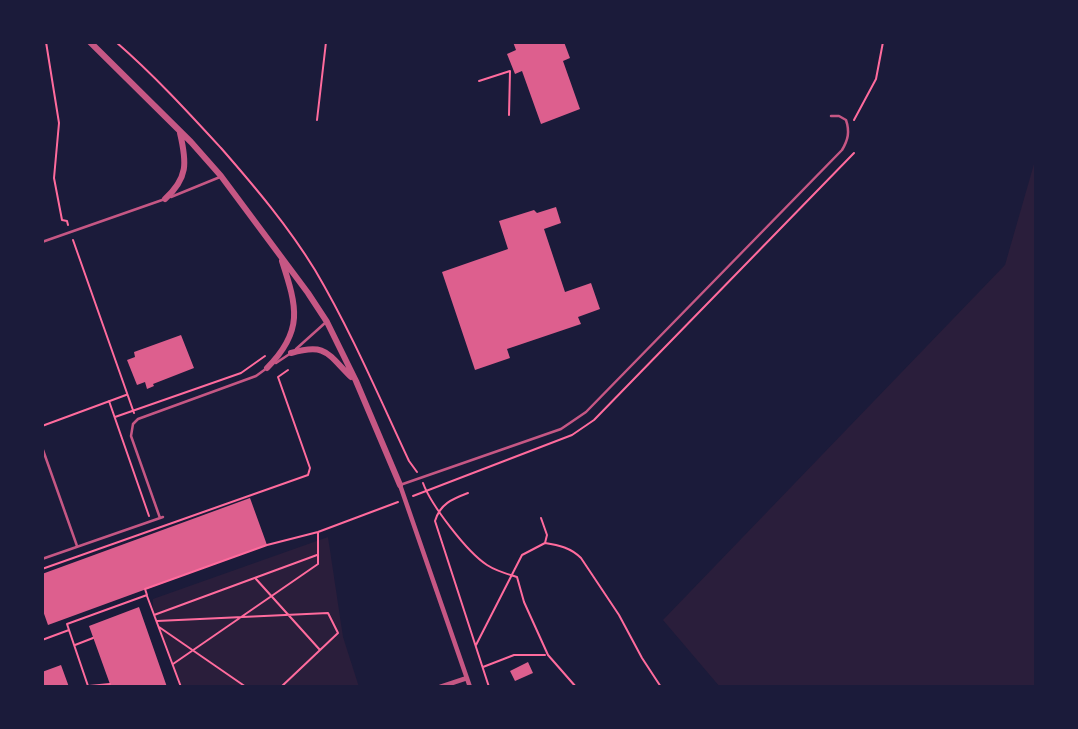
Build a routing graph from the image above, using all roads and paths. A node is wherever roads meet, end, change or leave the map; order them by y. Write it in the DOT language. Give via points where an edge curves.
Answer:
graph roads {
  1 [pos="46,42"];
  2 [pos="90,42"];
  3 [pos="326,42"];
  4 [pos="883,42"];
  5 [pos="479,81"];
  6 [pos="509,114"];
  7 [pos="831,116"];
  8 [pos="317,120"];
  9 [pos="849,130"];
  10 [pos="180,131"];
  11 [pos="854,153"];
  12 [pos="222,176"];
  13 [pos="165,199"];
  14 [pos="70,231"];
  15 [pos="42,242"];
  16 [pos="279,253"];
  17 [pos="327,322"];
  18 [pos="291,353"];
  19 [pos="280,355"];
  20 [pos="267,368"];
  21 [pos="288,370"];
  22 [pos="356,381"];
  23 [pos="127,395"];
  24 [pos="109,401"];
  25 [pos="133,410"];
  26 [pos="115,417"];
  27 [pos="137,420"];
  28 [pos="42,426"];
  29 [pos="43,450"];
  30 [pos="421,477"];
  31 [pos="400,485"];
  32 [pos="426,491"];
  33 [pos="468,493"];
  34 [pos="405,499"];
  35 [pos="438,509"];
  36 [pos="541,518"];
  37 [pos="151,521"];
  38 [pos="154,530"];
  39 [pos="318,532"];
  40 [pos="545,543"];
  41 [pos="78,546"];
  42 [pos="318,555"];
  43 [pos="42,559"];
  44 [pos="42,569"];
  45 [pos="513,576"];
  46 [pos="255,578"];
  47 [pos="147,595"];
  48 [pos="272,596"];
  49 [pos="289,614"];
  50 [pos="154,615"];
  51 [pos="242,617"];
  52 [pos="156,621"];
  53 [pos="159,627"];
  54 [pos="69,630"];
  55 [pos="93,638"];
  56 [pos="42,640"];
  57 [pos="75,645"];
  58 [pos="476,647"];
  59 [pos="193,650"];
  60 [pos="321,650"];
  61 [pos="548,655"];
  62 [pos="173,664"];
  63 [pos="482,667"];
  64 [pos="467,678"];
  65 [pos="110,684"];
  66 [pos="87,686"];
  67 [pos="181,687"];
  68 [pos="246,687"];
  69 [pos="281,687"];
  70 [pos="440,687"];
  71 [pos="470,687"];
  72 [pos="489,687"];
  73 [pos="576,687"];
  74 [pos="661,687"];
  1 -- 14 [label="path" via="58,123 54,177 62,220"];
  2 -- 10 [label="street"];
  3 -- 8 [label="path"];
  4 -- 9 [label="path" via="876,79"];
  5 -- 6 [label="path" via="510,71"];
  7 -- 9 [label="lane" via="846,120"];
  9 -- 30 [label="lane" via="842,150 586,411 561,429"];
  10 -- 12 [label="street"];
  10 -- 13 [label="street" via="183,176"];
  11 -- 32 [label="path" via="594,420 572,435"];
  12 -- 13 [label="lane"];
  12 -- 16 [label="street"];
  13 -- 14 [label="lane"];
  14 -- 15 [label="lane"];
  14 -- 23 [label="path"];
  16 -- 17 [label="street"];
  16 -- 19 [label="street" via="294,308 288,344"];
  17 -- 18 [label="lane"];
  17 -- 22 [label="street"];
  18 -- 20 [label="lane"];
  18 -- 22 [label="street" via="320,348"];
  19 -- 20 [label="street"];
  19 -- 25 [label="path" via="265,356 241,373"];
  20 -- 27 [label="lane"];
  21 -- 38 [label="path" via="278,377 310,472"];
  22 -- 31 [label="street"];
  23 -- 24 [label="path"];
  23 -- 25 [label="path"];
  24 -- 26 [label="path"];
  24 -- 28 [label="path"];
  25 -- 26 [label="path"];
  25 -- 27 [label="path"];
  26 -- 37 [label="path"];
  27 -- 37 [label="lane" via="131,436 161,518"];
  29 -- 41 [label="lane"];
  30 -- 31 [label="lane"];
  30 -- 32 [label="path"];
  31 -- 34 [label="street"];
  32 -- 34 [label="path"];
  32 -- 35 [label="path"];
  33 -- 35 [label="path"];
  34 -- 39 [label="path"];
  34 -- 64 [label="street"];
  35 -- 45 [label="path" via="485,564"];
  35 -- 58 [label="path" via="435,521"];
  36 -- 40 [label="path"];
  37 -- 38 [label="path"];
  37 -- 41 [label="lane"];
  38 -- 44 [label="path"];
  39 -- 42 [label="path"];
  39 -- 47 [label="path" via="267,545 145,589"];
  40 -- 45 [label="path" via="522,555"];
  40 -- 74 [label="path" via="575,551 581,558"];
  41 -- 43 [label="lane"];
  42 -- 46 [label="path"];
  42 -- 48 [label="path" via="318,564"];
  45 -- 58 [label="path"];
  45 -- 61 [label="path"];
  46 -- 48 [label="path"];
  46 -- 50 [label="path"];
  47 -- 50 [label="path"];
  47 -- 54 [label="path" via="66,624"];
  48 -- 49 [label="path"];
  48 -- 51 [label="path"];
  49 -- 51 [label="path"];
  49 -- 60 [label="path"];
  49 -- 60 [label="path" via="328,612 338,634"];
  50 -- 52 [label="path"];
  51 -- 52 [label="path"];
  51 -- 59 [label="path"];
  52 -- 53 [label="path"];
  53 -- 59 [label="path"];
  53 -- 62 [label="path"];
  54 -- 56 [label="path"];
  54 -- 57 [label="path"];
  55 -- 57 [label="path"];
  57 -- 66 [label="path"];
  58 -- 63 [label="path"];
  59 -- 62 [label="path"];
  59 -- 68 [label="path"];
  60 -- 69 [label="path"];
  61 -- 63 [label="path" via="514,655"];
  61 -- 73 [label="path"];
  62 -- 67 [label="path"];
  63 -- 72 [label="path"];
  64 -- 70 [label="street"];
  64 -- 71 [label="street"];
  65 -- 66 [label="path"];
}
